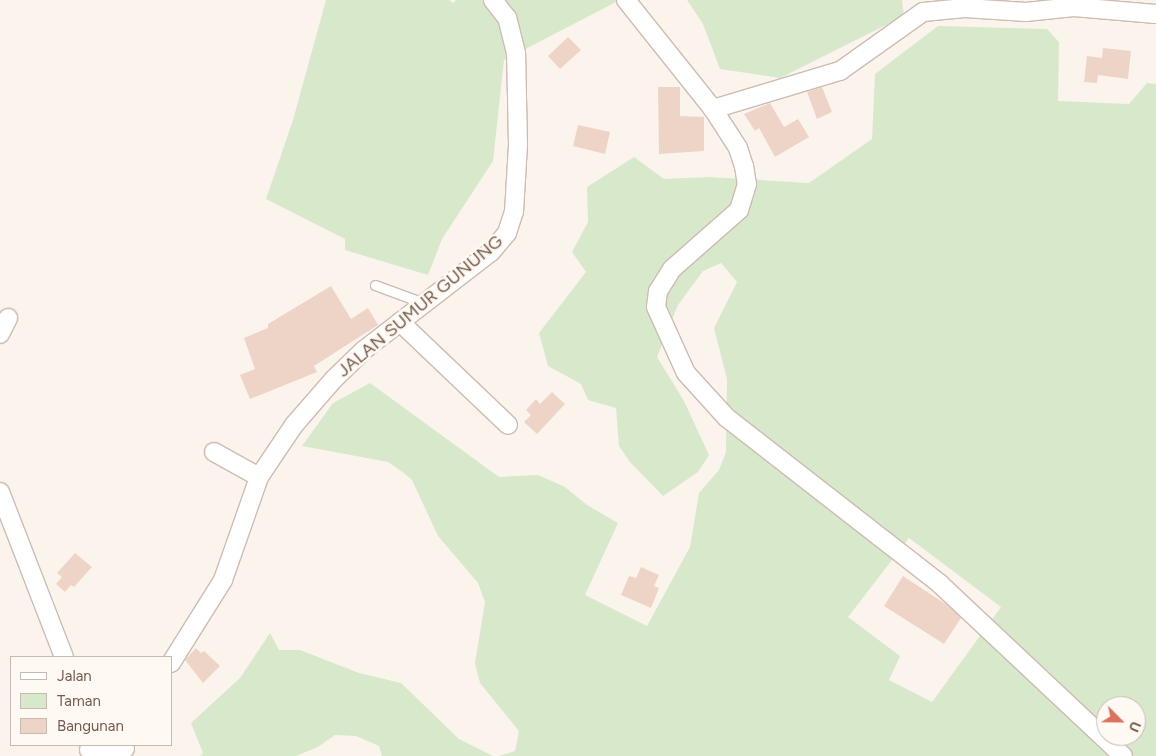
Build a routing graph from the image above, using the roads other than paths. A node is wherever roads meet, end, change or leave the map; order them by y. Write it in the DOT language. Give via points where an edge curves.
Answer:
graph roads {
  1 [pos="494,0"];
  2 [pos="626,0"];
  3 [pos="1156,14"];
  4 [pos="713,109"];
  5 [pos="375,286"];
  6 [pos="424,303"];
  7 [pos="8,318"];
  8 [pos="400,322"];
  9 [pos="0,334"];
  10 [pos="508,425"];
  11 [pos="214,452"];
  12 [pos="259,477"];
  13 [pos="0,492"];
  14 [pos="64,656"];
  15 [pos="172,662"];
  16 [pos="90,750"];
  17 [pos="125,750"];
  18 [pos="1123,756"];
  1 -- 6 [label="street, JALAN SUMUR GUNUNG" via="507,18 516,53 518,145 514,212 507,233 491,252"];
  2 -- 4 [label="street"];
  3 -- 4 [label="street" via="1074,8 1026,12 965,8 924,12 840,71"];
  4 -- 18 [label="street" via="738,148 747,184 739,210 672,269 658,291 656,307 686,373 728,418 940,584"];
  5 -- 6 [label="lane"];
  6 -- 8 [label="street, JALAN SUMUR GUNUNG"];
  7 -- 9 [label="street"];
  8 -- 10 [label="street"];
  8 -- 12 [label="street, JALAN SUMUR GUNUNG" via="334,378 294,425"];
  11 -- 12 [label="street"];
  12 -- 15 [label="street, JALAN SUMUR GUNUNG" via="223,580"];
  13 -- 14 [label="street"];
  16 -- 17 [label="street"];
}
